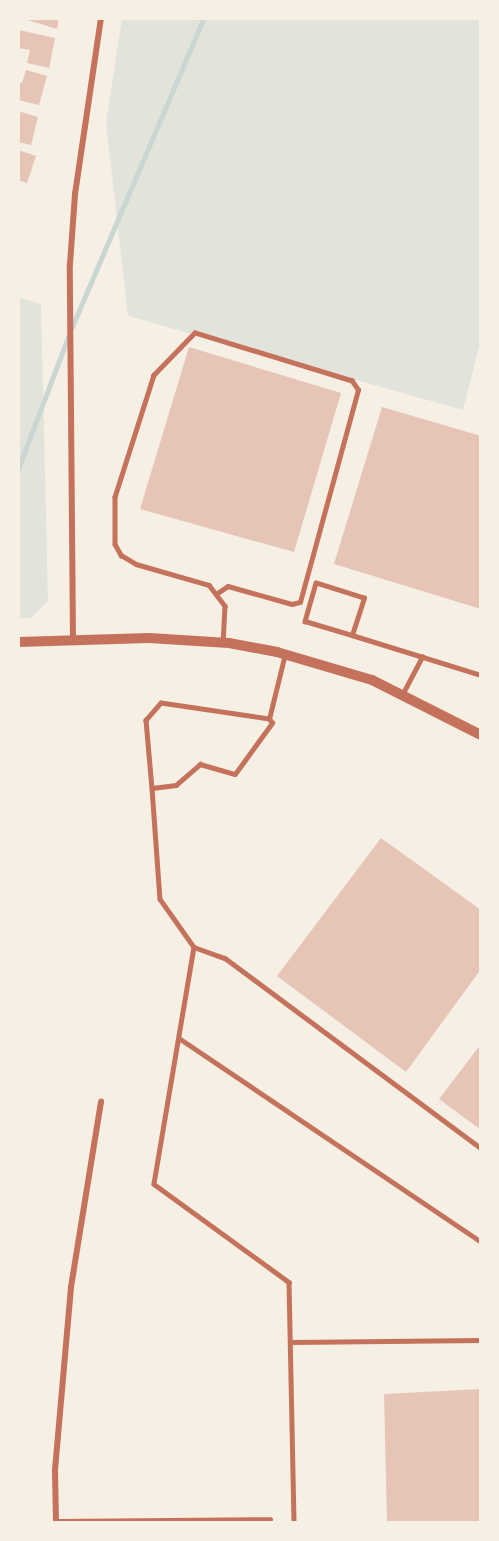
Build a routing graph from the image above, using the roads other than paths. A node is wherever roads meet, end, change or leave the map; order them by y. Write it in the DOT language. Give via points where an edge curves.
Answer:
graph roads {
  1 [pos="101,18"];
  2 [pos="216,594"];
  3 [pos="352,635"];
  4 [pos="74,640"];
  5 [pos="18,642"];
  6 [pos="224,643"];
  7 [pos="285,654"];
  8 [pos="422,657"];
  9 [pos="481,675"];
  10 [pos="403,693"];
  11 [pos="269,719"];
  12 [pos="481,735"];
  13 [pos="152,788"];
  14 [pos="194,947"];
  15 [pos="178,1038"];
  16 [pos="101,1101"];
  17 [pos="481,1148"];
  18 [pos="481,1242"];
  19 [pos="481,1340"];
  20 [pos="292,1342"];
  21 [pos="270,1519"];
  22 [pos="56,1522"];
  23 [pos="294,1523"];
  1 -- 4 [label="street" via="75,194 70,264"];
  2 -- 2 [label="lane" via="209,585 136,564 121,555 115,544 115,497 154,375 195,333 352,381 358,390 300,602 292,604 228,586"];
  2 -- 6 [label="lane" via="227,615"];
  3 -- 3 [label="lane" via="305,621 316,583 364,598"];
  3 -- 8 [label="lane"];
  4 -- 5 [label="street"];
  4 -- 6 [label="street" via="149,638"];
  6 -- 7 [label="street"];
  7 -- 10 [label="street"];
  7 -- 11 [label="lane"];
  8 -- 9 [label="lane"];
  8 -- 10 [label="lane"];
  10 -- 12 [label="street"];
  11 -- 13 [label="lane" via="271,727 235,774 200,764 176,785"];
  11 -- 13 [label="lane" via="161,702 146,720"];
  13 -- 14 [label="lane" via="160,898"];
  14 -- 15 [label="lane"];
  14 -- 17 [label="lane" via="225,958"];
  15 -- 18 [label="lane"];
  15 -- 20 [label="lane" via="154,1184 289,1282"];
  16 -- 22 [label="street" via="71,1287 55,1470"];
  19 -- 20 [label="lane"];
  20 -- 23 [label="lane"];
  21 -- 22 [label="lane"];
}
